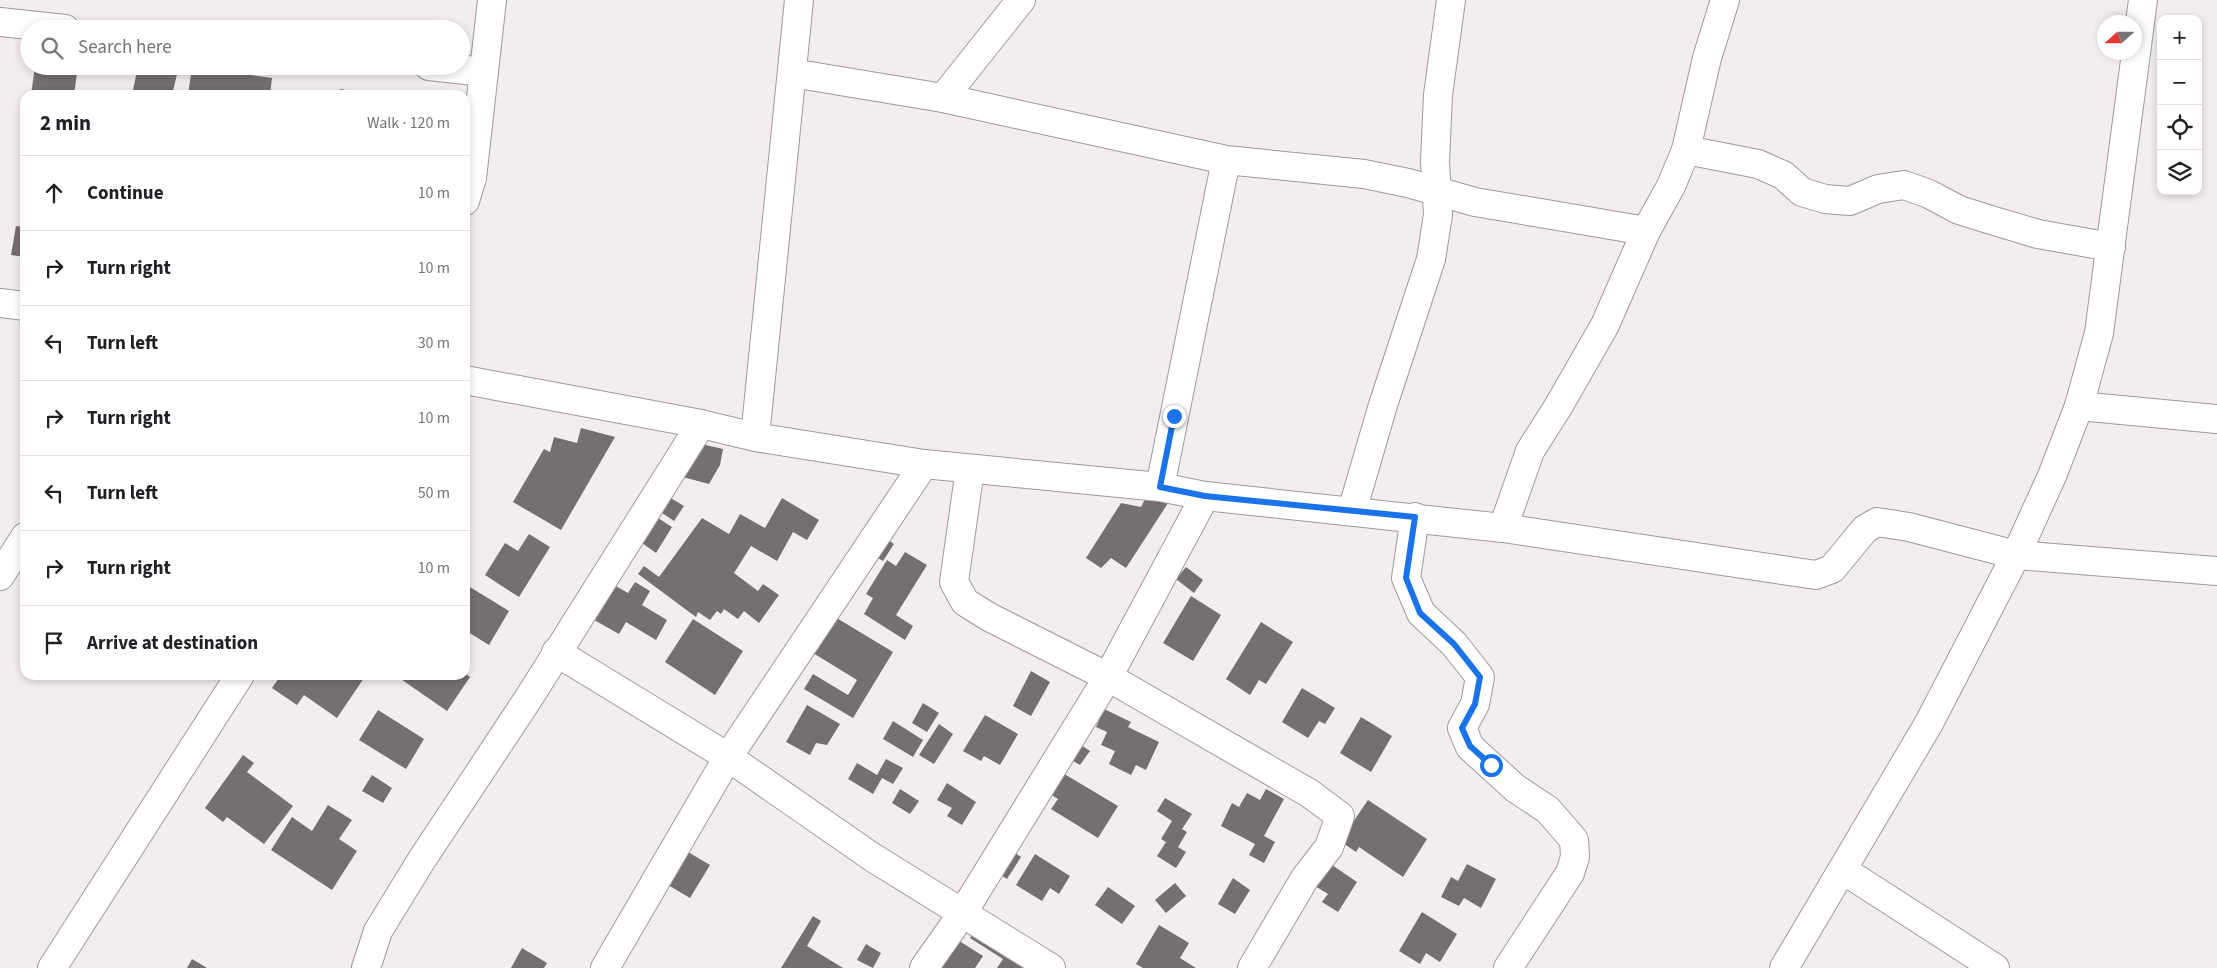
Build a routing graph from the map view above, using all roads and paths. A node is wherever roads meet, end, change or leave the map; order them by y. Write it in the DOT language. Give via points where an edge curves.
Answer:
graph roads {
  1 [pos="492,0"];
  2 [pos="799,0"];
  3 [pos="1021,0"];
  4 [pos="1451,0"];
  5 [pos="1725,0"];
  6 [pos="2143,0"];
  7 [pos="0,22"];
  8 [pos="20,24"];
  9 [pos="470,70"];
  10 [pos="484,72"];
  11 [pos="792,73"];
  12 [pos="943,98"];
  13 [pos="1686,150"];
  14 [pos="1226,160"];
  15 [pos="470,185"];
  16 [pos="1437,191"];
  17 [pos="1646,231"];
  18 [pos="2111,247"];
  19 [pos="0,303"];
  20 [pos="20,305"];
  21 [pos="470,381"];
  22 [pos="2079,406"];
  23 [pos="2217,419"];
  24 [pos="701,424"];
  25 [pos="755,437"];
  26 [pos="924,464"];
  27 [pos="970,469"];
  28 [pos="1160,487"];
  29 [pos="1205,496"];
  30 [pos="1352,511"];
  31 [pos="1415,517"];
  32 [pos="1503,528"];
  33 [pos="20,545"];
  34 [pos="2016,555"];
  35 [pos="2217,571"];
  36 [pos="0,576"];
  37 [pos="556,652"];
  38 [pos="1108,676"];
  39 [pos="237,680"];
  40 [pos="728,758"];
  41 [pos="1843,870"];
  42 [pos="962,914"];
  43 [pos="52,968"];
  44 [pos="366,968"];
  45 [pos="605,968"];
  46 [pos="924,968"];
  47 [pos="1051,968"];
  48 [pos="1252,968"];
  49 [pos="1508,968"];
  50 [pos="1784,968"];
  51 [pos="1996,968"];
  1 -- 10 [label="street"];
  2 -- 11 [label="street"];
  3 -- 12 [label="street"];
  4 -- 16 [label="street" via="1438,95"];
  5 -- 13 [label="street" via="1705,66"];
  6 -- 18 [label="street"];
  7 -- 8 [label="street"];
  9 -- 10 [label="street"];
  10 -- 15 [label="street"];
  11 -- 12 [label="street"];
  11 -- 25 [label="street"];
  12 -- 14 [label="street"];
  13 -- 17 [label="street"];
  13 -- 18 [label="street" via="1758,164 1783,175 1802,192 1825,199 1850,201 1878,189 1904,185 1959,210 1991,220 2038,234"];
  14 -- 16 [label="street" via="1364,174"];
  14 -- 28 [label="street"];
  16 -- 17 [label="street" via="1526,212"];
  16 -- 30 [label="street" via="1438,215 1431,259 1401,345"];
  17 -- 32 [label="street" via="1606,325 1530,451"];
  18 -- 22 [label="street" via="2099,333"];
  19 -- 20 [label="street"];
  21 -- 24 [label="street"];
  22 -- 23 [label="street"];
  22 -- 34 [label="street"];
  24 -- 25 [label="street"];
  24 -- 37 [label="street"];
  25 -- 26 [label="street"];
  26 -- 27 [label="street"];
  26 -- 40 [label="street"];
  27 -- 28 [label="street"];
  27 -- 38 [label="street" via="954,582 965,602"];
  28 -- 29 [label="street"];
  29 -- 30 [label="street"];
  29 -- 38 [label="street"];
  30 -- 31 [label="street"];
  31 -- 32 [label="street"];
  31 -- 49 [label="street" via="1406,578 1420,613 1454,644 1480,677 1475,704 1462,728 1470,746 1515,788 1548,810 1574,840 1575,857 1570,873"];
  32 -- 34 [label="street" via="1816,575 1832,569 1865,529 1877,522 1909,527"];
  33 -- 36 [label="street"];
  34 -- 35 [label="street"];
  34 -- 41 [label="street" via="1929,723"];
  37 -- 40 [label="street"];
  37 -- 44 [label="street" via="378,931"];
  38 -- 42 [label="street"];
  38 -- 48 [label="street" via="1309,793 1340,816 1329,847 1305,878"];
  39 -- 43 [label="street"];
  40 -- 42 [label="street"];
  40 -- 45 [label="street"];
  41 -- 50 [label="street"];
  41 -- 51 [label="street"];
  42 -- 46 [label="street"];
  42 -- 47 [label="street"];
}
